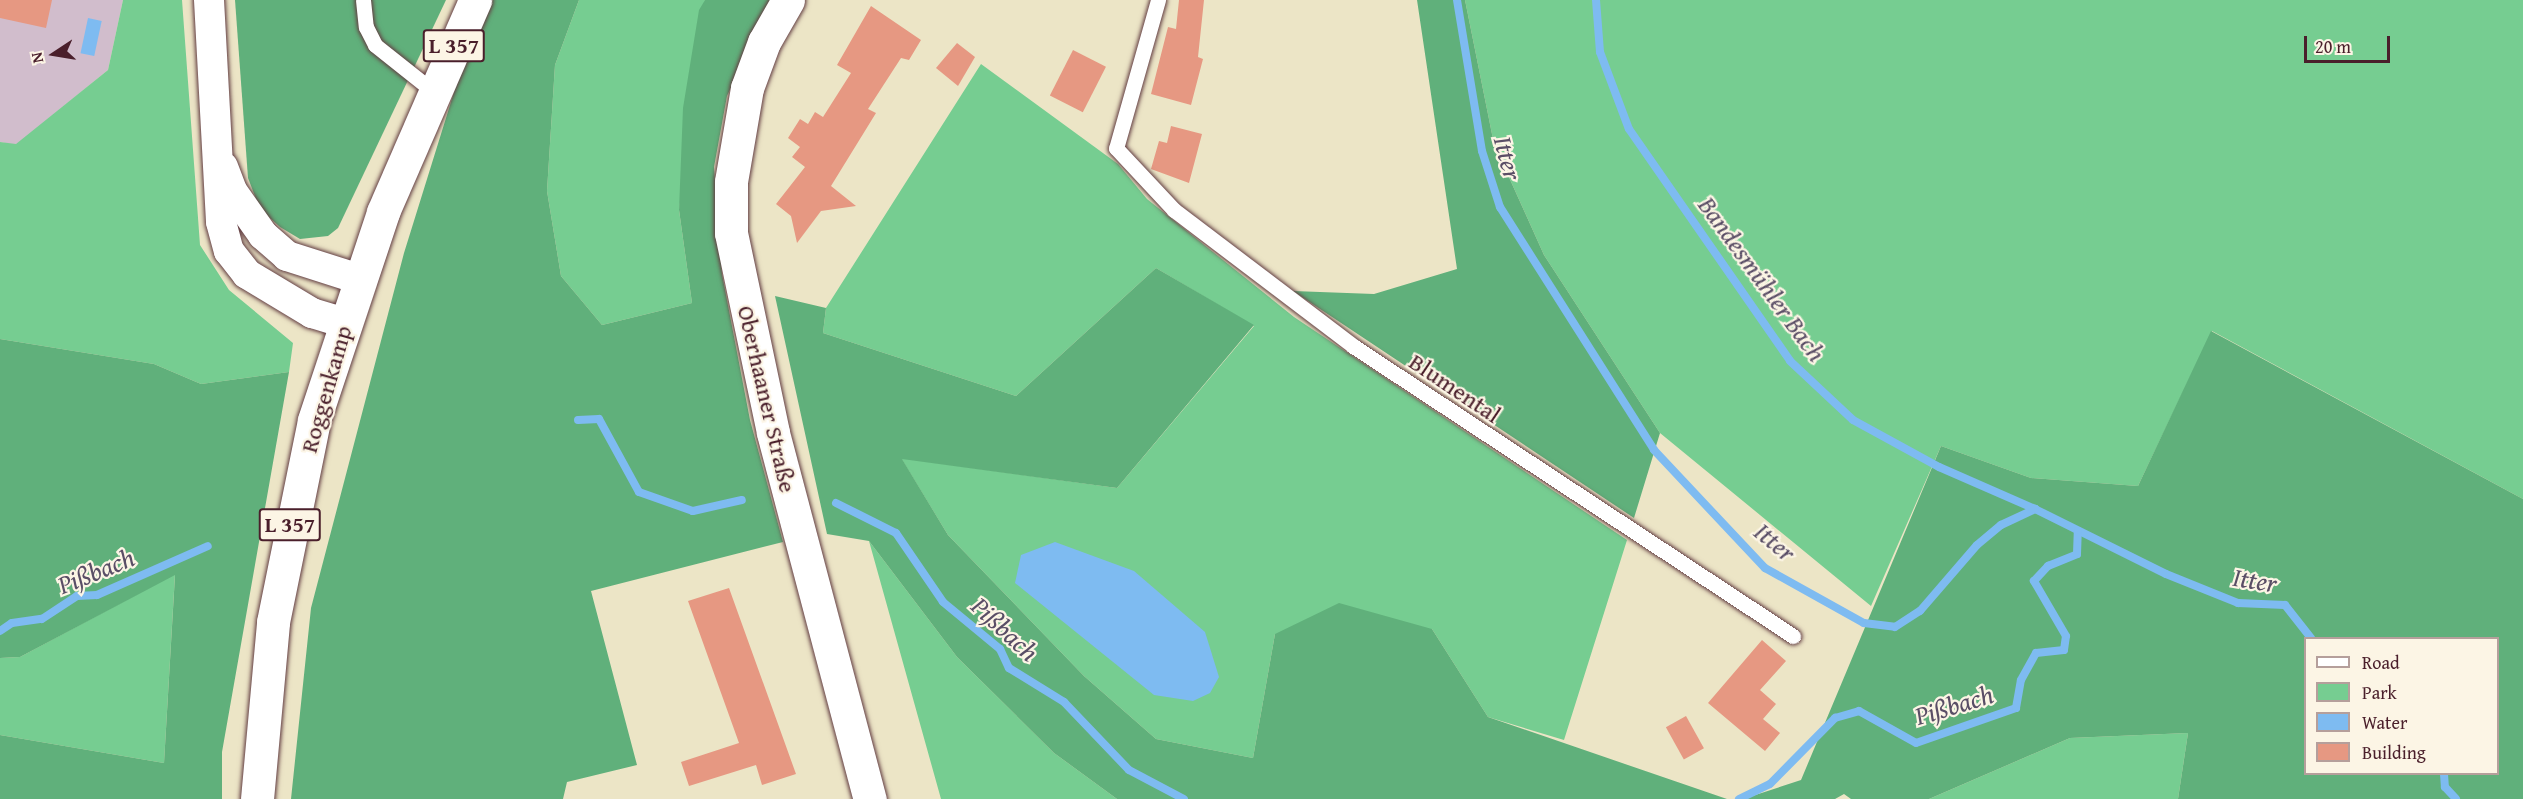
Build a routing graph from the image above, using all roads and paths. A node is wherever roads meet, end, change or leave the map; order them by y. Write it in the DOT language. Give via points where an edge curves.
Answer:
graph roads {
  1 [pos="209,0"];
  2 [pos="363,0"];
  3 [pos="475,0"];
  4 [pos="788,0"];
  5 [pos="1158,0"];
  6 [pos="434,92"];
  7 [pos="217,150"];
  8 [pos="358,279"];
  9 [pos="344,323"];
  10 [pos="1793,636"];
  11 [pos="257,799"];
  12 [pos="870,799"];
  1 -- 7 [label="street"];
  2 -- 6 [label="lane" via="366,27 375,45"];
  3 -- 6 [label="main road, Roggenkamp / L 357"];
  4 -- 12 [label="main road, Oberhaaner Straße" via="764,42 747,88 731,182 731,233 773,433"];
  5 -- 10 [label="lane, Blumental" via="1116,148 1174,210 1343,339"];
  6 -- 8 [label="main road, Roggenkamp / L 357"];
  7 -- 8 [label="street" via="232,191 263,235 287,256"];
  7 -- 9 [label="street" via="221,222 229,251 246,274 312,313"];
  8 -- 9 [label="main road, Roggenkamp / L 357"];
  9 -- 11 [label="main road, Roggenkamp / L 357" via="292,513 273,622"];
}
